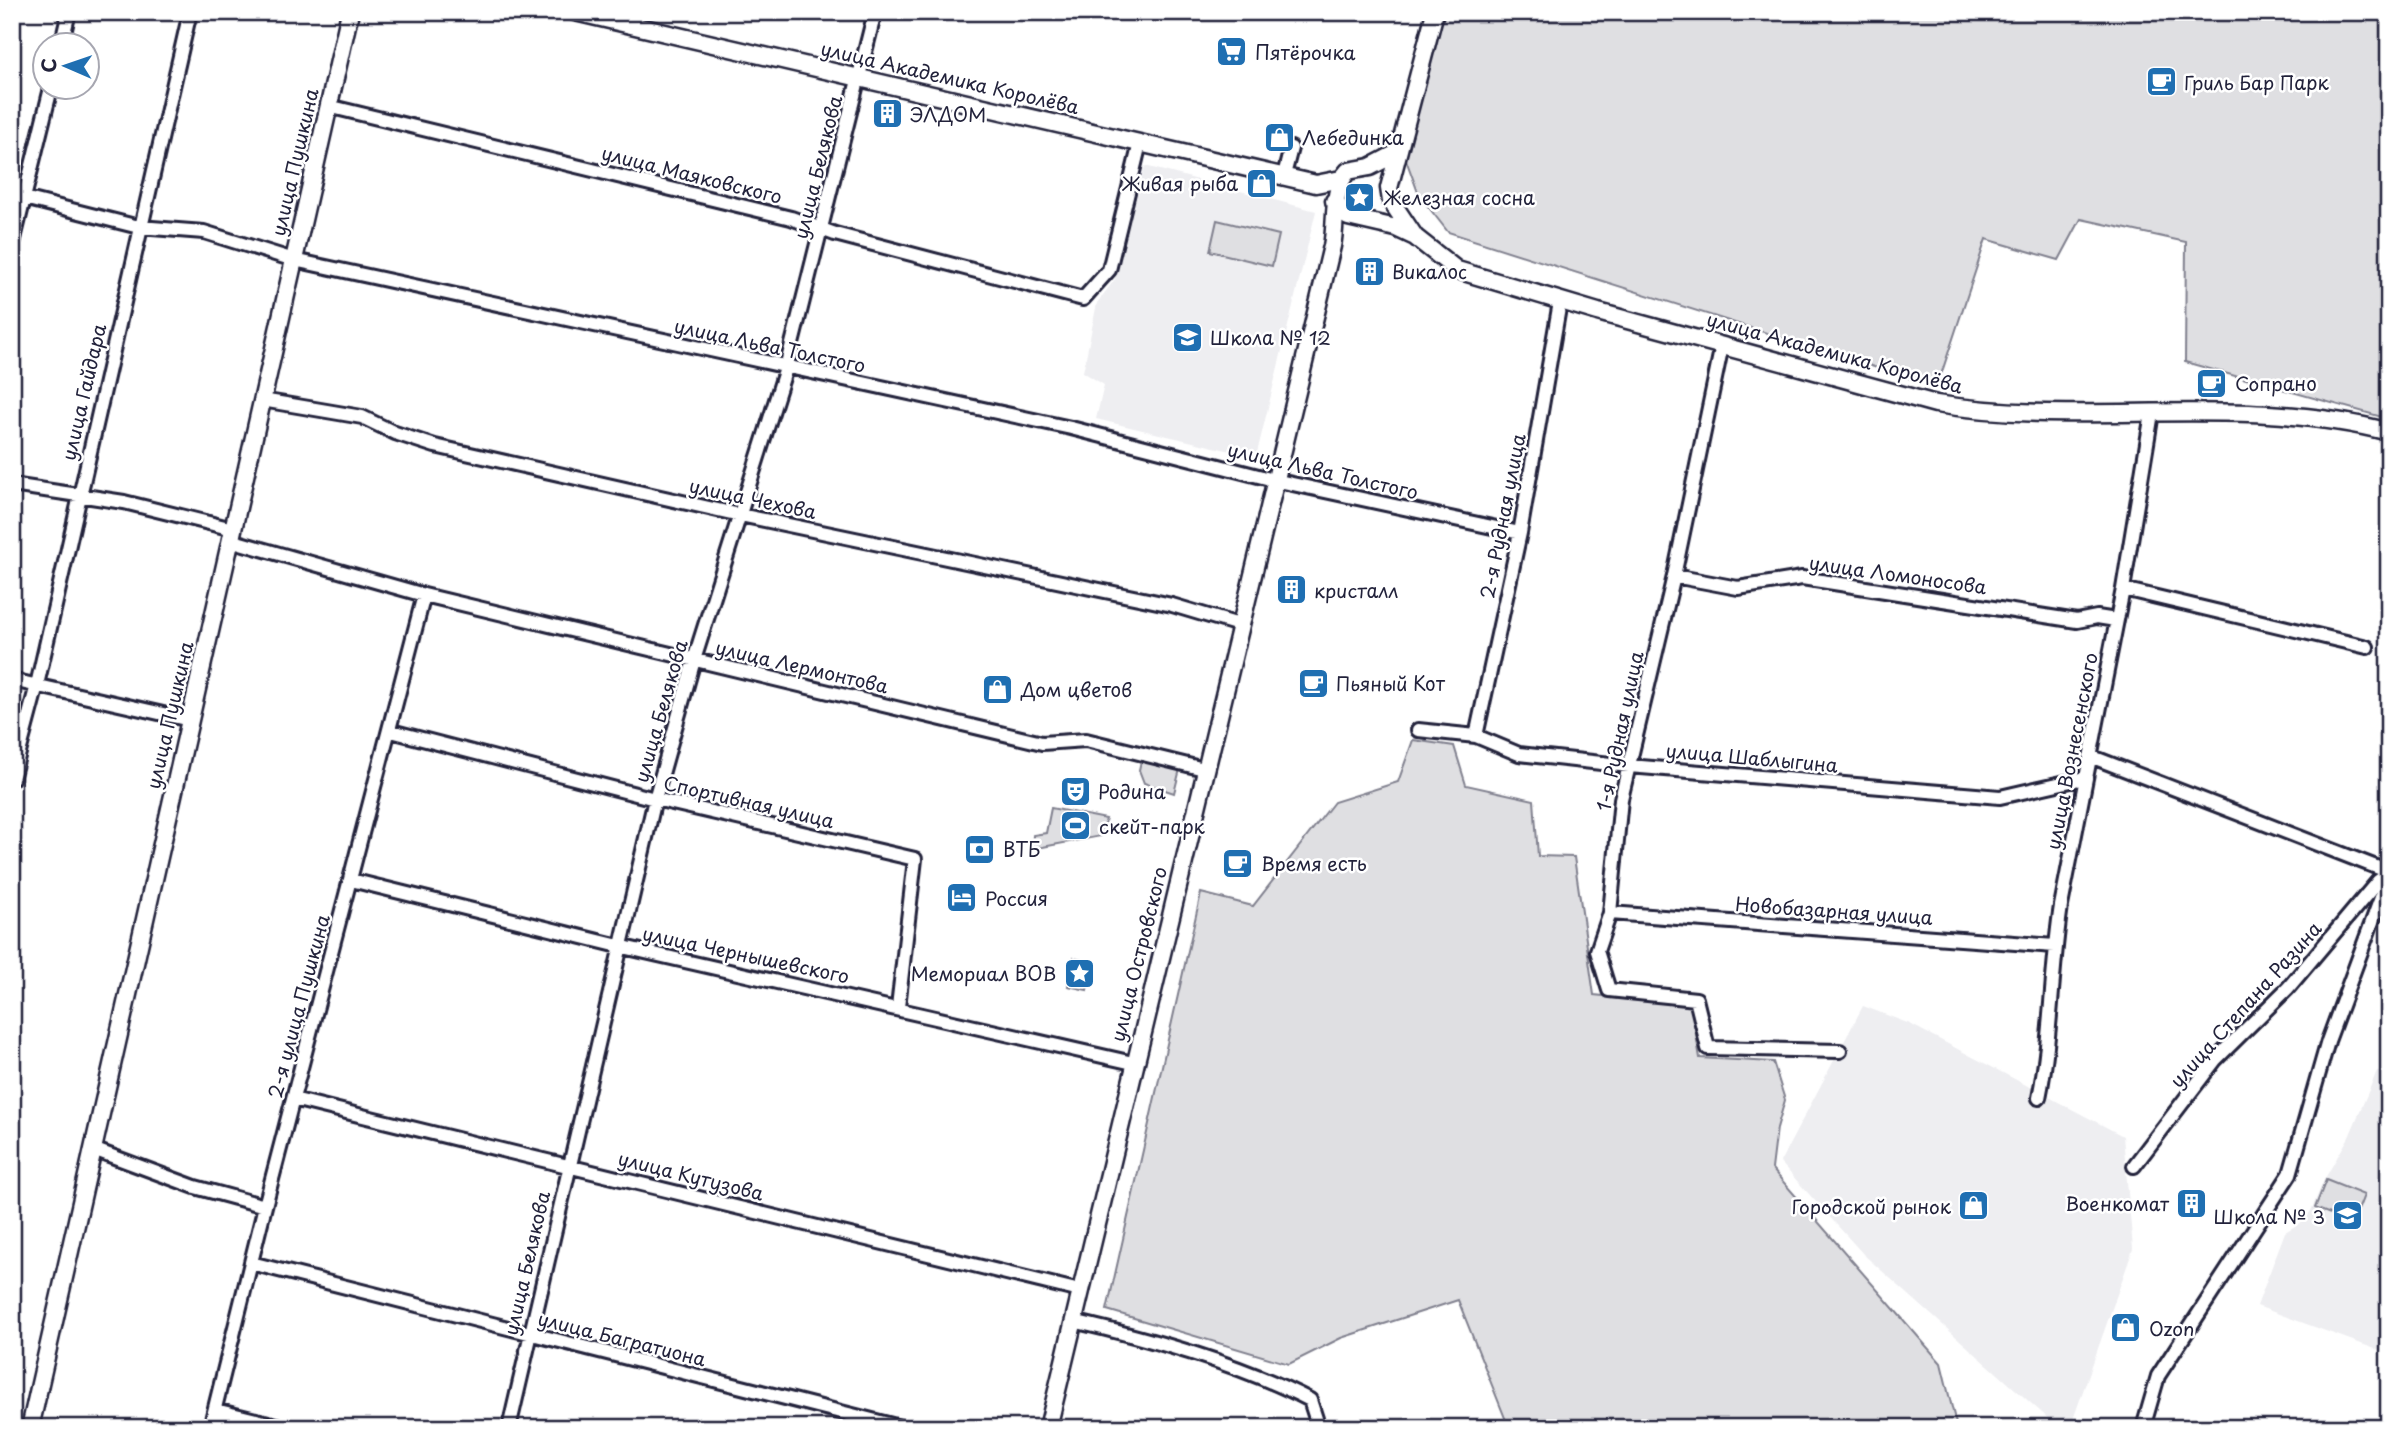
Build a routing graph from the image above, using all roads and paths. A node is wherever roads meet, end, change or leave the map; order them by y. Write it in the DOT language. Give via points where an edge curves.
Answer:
graph roads {
  1 [pos="69,12"];
  2 [pos="190,12"];
  3 [pos="350,12"];
  4 [pos="575,12"];
  5 [pos="875,12"];
  6 [pos="1435,12"];
  7 [pos="64,32"];
  8 [pos="859,78"];
  9 [pos="47,102"];
  10 [pos="328,106"];
  11 [pos="1140,143"];
  12 [pos="1291,148"];
  13 [pos="1395,154"];
  14 [pos="1370,167"];
  15 [pos="1284,175"];
  16 [pos="1340,178"];
  17 [pos="1316,184"];
  18 [pos="1390,194"];
  19 [pos="18,197"];
  20 [pos="1338,205"];
  21 [pos="1366,221"];
  22 [pos="139,227"];
  23 [pos="823,229"];
  24 [pos="1415,237"];
  25 [pos="1332,246"];
  26 [pos="12,247"];
  27 [pos="294,260"];
  28 [pos="1560,302"];
  29 [pos="1722,345"];
  30 [pos="786,368"];
  31 [pos="262,400"];
  32 [pos="2152,413"];
  33 [pos="2389,432"];
  34 [pos="1274,480"];
  35 [pos="12,485"];
  36 [pos="79,494"];
  37 [pos="740,515"];
  38 [pos="1520,533"];
  39 [pos="232,534"];
  40 [pos="1674,576"];
  41 [pos="2123,589"];
  42 [pos="424,595"];
  43 [pos="2116,620"];
  44 [pos="1240,625"];
  45 [pos="2367,647"];
  46 [pos="694,660"];
  47 [pos="12,680"];
  48 [pos="37,685"];
  49 [pos="190,720"];
  50 [pos="1418,730"];
  51 [pos="391,731"];
  52 [pos="1476,736"];
  53 [pos="2090,756"];
  54 [pos="1629,766"];
  55 [pos="1204,769"];
  56 [pos="2084,778"];
  57 [pos="12,779"];
  58 [pos="655,799"];
  59 [pos="2389,874"];
  60 [pos="351,880"];
  61 [pos="1610,913"];
  62 [pos="619,946"];
  63 [pos="2055,946"];
  64 [pos="898,1007"];
  65 [pos="1840,1051"];
  66 [pos="1133,1063"];
  67 [pos="2039,1098"];
  68 [pos="293,1099"];
  69 [pos="93,1149"];
  70 [pos="569,1164"];
  71 [pos="2134,1166"];
  72 [pos="265,1206"];
  73 [pos="251,1263"];
  74 [pos="1080,1291"];
  75 [pos="1073,1321"];
  76 [pos="529,1334"];
  77 [pos="215,1410"];
  78 [pos="30,1428"];
  79 [pos="211,1428"];
  80 [pos="289,1428"];
  81 [pos="509,1428"];
  82 [pos="904,1428"];
  83 [pos="1048,1428"];
  84 [pos="1319,1428"];
  85 [pos="2143,1428"];
  1 -- 7 [label="street"];
  2 -- 22 [label="street, улица Гайдара"];
  3 -- 10 [label="street, улица Пушкина"];
  4 -- 8 [label="street, улица Академика Королёва"];
  5 -- 8 [label="street, улица Белякова"];
  6 -- 13 [label="street"];
  8 -- 11 [label="street, улица Академика Королёва"];
  8 -- 23 [label="street, улица Белякова"];
  9 -- 19 [label="street"];
  10 -- 23 [label="street, улица Маяковского"];
  10 -- 27 [label="street, улица Пушкина"];
  11 -- 15 [label="street, улица Академика Королёва"];
  11 -- 23 [label="street, улица Маяковского" via="1109,270 1083,299"];
  12 -- 15 [label="street"];
  13 -- 14 [label="street"];
  13 -- 18 [label="street"];
  14 -- 16 [label="street" via="1348,171"];
  14 -- 18 [label="street"];
  15 -- 17 [label="street, улица Академика Королёва"];
  16 -- 17 [label="street"];
  16 -- 20 [label="street"];
  17 -- 20 [label="street"];
  18 -- 21 [label="street"];
  18 -- 24 [label="street"];
  19 -- 22 [label="street, улица Льва Толстого"];
  19 -- 26 [label="street"];
  20 -- 21 [label="street" via="1348,217"];
  20 -- 25 [label="street, улица Островского"];
  21 -- 24 [label="street"];
  21 -- 25 [label="street"];
  22 -- 27 [label="street, улица Льва Толстого" via="204,233"];
  22 -- 36 [label="street, улица Гайдара"];
  23 -- 30 [label="street, улица Белякова"];
  24 -- 28 [label="street, улица Академика Королёва" via="1457,270"];
  25 -- 34 [label="street, улица Островского"];
  27 -- 30 [label="street, улица Льва Толстого"];
  27 -- 31 [label="street, улица Пушкина"];
  28 -- 29 [label="street, улица Академика Королёва"];
  28 -- 38 [label="street, 2-я Рудная улица"];
  29 -- 32 [label="street, улица Академика Королёва" via="1958,408"];
  29 -- 40 [label="street, 1-я Рудная улица"];
  30 -- 34 [label="street, улица Льва Толстого" via="1071,428"];
  30 -- 37 [label="street, улица Белякова"];
  31 -- 37 [label="street, улица Чехова" via="362,417 435,446"];
  31 -- 39 [label="street, улица Пушкина"];
  32 -- 33 [label="street, улица Академика Королёва" via="2319,417"];
  32 -- 41 [label="street, улица Вознесенского"];
  34 -- 38 [label="street, улица Льва Толстого"];
  34 -- 44 [label="street, улица Островского"];
  35 -- 36 [label="street, улица Лермонтова"];
  36 -- 39 [label="street, улица Лермонтова"];
  36 -- 48 [label="street, улица Гайдара"];
  37 -- 44 [label="street, улица Чехова" via="1172,605"];
  37 -- 46 [label="street, улица Белякова"];
  38 -- 52 [label="street, 2-я Рудная улица"];
  39 -- 42 [label="street, улица Лермонтова"];
  39 -- 49 [label="street, улица Пушкина"];
  40 -- 43 [label="street, улица Ломоносова" via="1738,588 1802,578 2077,621"];
  40 -- 54 [label="street, 1-я Рудная улица"];
  41 -- 43 [label="street, улица Вознесенского"];
  41 -- 45 [label="street"];
  42 -- 46 [label="street, улица Лермонтова"];
  42 -- 51 [label="street, 2-я улица Пушкина"];
  43 -- 53 [label="street, улица Вознесенского"];
  44 -- 55 [label="street, улица Островского"];
  46 -- 55 [label="street, улица Лермонтова" via="1042,743 1086,740"];
  46 -- 58 [label="street, улица Белякова"];
  47 -- 48 [label="street"];
  48 -- 49 [label="street"];
  48 -- 57 [label="street, улица Гайдара"];
  49 -- 69 [label="street, улица Пушкина"];
  50 -- 52 [label="street, улица Шаблыгина"];
  51 -- 58 [label="street, Спортивная улица"];
  51 -- 60 [label="street, 2-я улица Пушкина"];
  52 -- 54 [label="street, улица Шаблыгина" via="1519,754"];
  53 -- 56 [label="street, улица Вознесенского"];
  53 -- 59 [label="street"];
  54 -- 56 [label="street, улица Шаблыгина" via="2000,797"];
  54 -- 61 [label="street, 1-я Рудная улица" via="1621,799"];
  55 -- 66 [label="street, улица Островского"];
  56 -- 63 [label="street, улица Вознесенского"];
  58 -- 62 [label="street, улица Белякова"];
  58 -- 64 [label="street, Спортивная улица" via="915,859"];
  59 -- 71 [label="street, улица Степана Разина" via="2378,881 2288,988 2216,1060"];
  59 -- 85 [label="street" via="2328,1041 2290,1174 2158,1377"];
  60 -- 62 [label="street, улица Чернышевского"];
  60 -- 68 [label="street, 2-я улица Пушкина"];
  61 -- 63 [label="street, Новобазарная улица"];
  61 -- 65 [label="street, 1-я Рудная улица" via="1597,951 1609,990 1696,999 1708,1048"];
  62 -- 64 [label="street, улица Чернышевского"];
  62 -- 70 [label="street, улица Белякова"];
  63 -- 67 [label="street, улица Вознесенского" via="2048,1055"];
  64 -- 66 [label="street, улица Чернышевского"];
  66 -- 74 [label="street, улица Островского"];
  68 -- 70 [label="street, улица Кутузова"];
  68 -- 72 [label="street, 2-я улица Пушкина"];
  69 -- 72 [label="street" via="195,1187"];
  69 -- 78 [label="street, улица Пушкина"];
  70 -- 74 [label="street, улица Кутузова"];
  70 -- 76 [label="street, улица Белякова"];
  72 -- 73 [label="street, 2-я улица Пушкина"];
  73 -- 76 [label="street, улица Багратиона"];
  73 -- 77 [label="street, 2-я улица Пушкина"];
  74 -- 75 [label="street, улица Островского"];
  75 -- 83 [label="street, улица Островского"];
  75 -- 84 [label="street" via="1124,1333 1278,1384 1310,1400"];
  76 -- 81 [label="street, улица Белякова"];
  76 -- 82 [label="street, улица Багратиона"];
  77 -- 79 [label="street, 2-я улица Пушкина"];
  77 -- 80 [label="street"];
}
